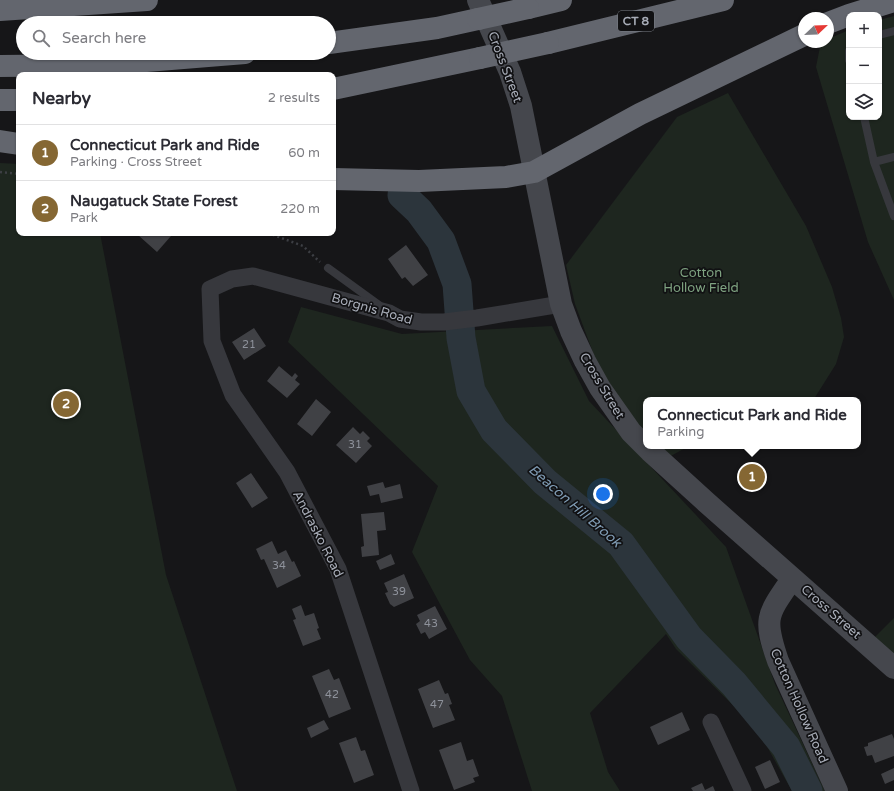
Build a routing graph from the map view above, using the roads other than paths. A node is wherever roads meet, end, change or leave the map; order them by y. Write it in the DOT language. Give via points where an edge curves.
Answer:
graph roads {
  1 [pos="147,0"];
  2 [pos="478,0"];
  3 [pos="561,0"];
  4 [pos="723,0"];
  5 [pos="894,1"];
  6 [pos="0,10"];
  7 [pos="859,12"];
  8 [pos="846,16"];
  9 [pos="834,21"];
  10 [pos="894,31"];
  11 [pos="882,34"];
  12 [pos="798,38"];
  13 [pos="336,42"];
  14 [pos="159,60"];
  15 [pos="0,66"];
  16 [pos="336,88"];
  17 [pos="0,100"];
  18 [pos="16,100"];
  19 [pos="865,120"];
  20 [pos="0,141"];
  21 [pos="16,144"];
  22 [pos="894,157"];
  23 [pos="874,162"];
  24 [pos="534,172"];
  25 [pos="336,179"];
  26 [pos="894,216"];
  27 [pos="328,268"];
  28 [pos="210,289"];
  29 [pos="561,304"];
  30 [pos="389,313"];
  31 [pos="643,444"];
  32 [pos="648,449"];
  33 [pos="792,579"];
  34 [pos="894,668"];
  35 [pos="711,722"];
  36 [pos="411,791"];
  37 [pos="743,791"];
  38 [pos="837,791"];
  1 -- 6 [label="highway"];
  2 -- 24 [label="street, Cross Street" via="510,72 521,106"];
  3 -- 13 [label="highway, bridge" via="437,28"];
  4 -- 16 [label="highway, CT 8, bridge" via="548,43"];
  5 -- 7 [label="highway"];
  8 -- 9 [label="highway"];
  10 -- 11 [label="lane"];
  12 -- 24 [label="highway" via="640,114"];
  14 -- 15 [label="highway" via="97,65"];
  17 -- 18 [label="highway"];
  19 -- 23 [label="lane"];
  20 -- 21 [label="highway"];
  22 -- 23 [label="lane"];
  23 -- 26 [label="lane"];
  24 -- 25 [label="highway" via="506,177 419,181"];
  24 -- 29 [label="street, Cross Street"];
  27 -- 30 [label="lane"];
  28 -- 30 [label="street, Borgnis Road" via="232,279 253,276"];
  28 -- 36 [label="street, Andrasko Road" via="212,341 233,395 286,472 338,569"];
  29 -- 30 [label="street, Borgnis Road" via="444,322 400,319"];
  29 -- 31 [label="street, Cross Street" via="585,361 600,388 631,432"];
  32 -- 33 [label="street, Cross Street"];
  33 -- 34 [label="street, Cross Street"];
  33 -- 38 [label="street, Cotton Hollow Road" via="770,616 771,641"];
  35 -- 37 [label="street"];
}
